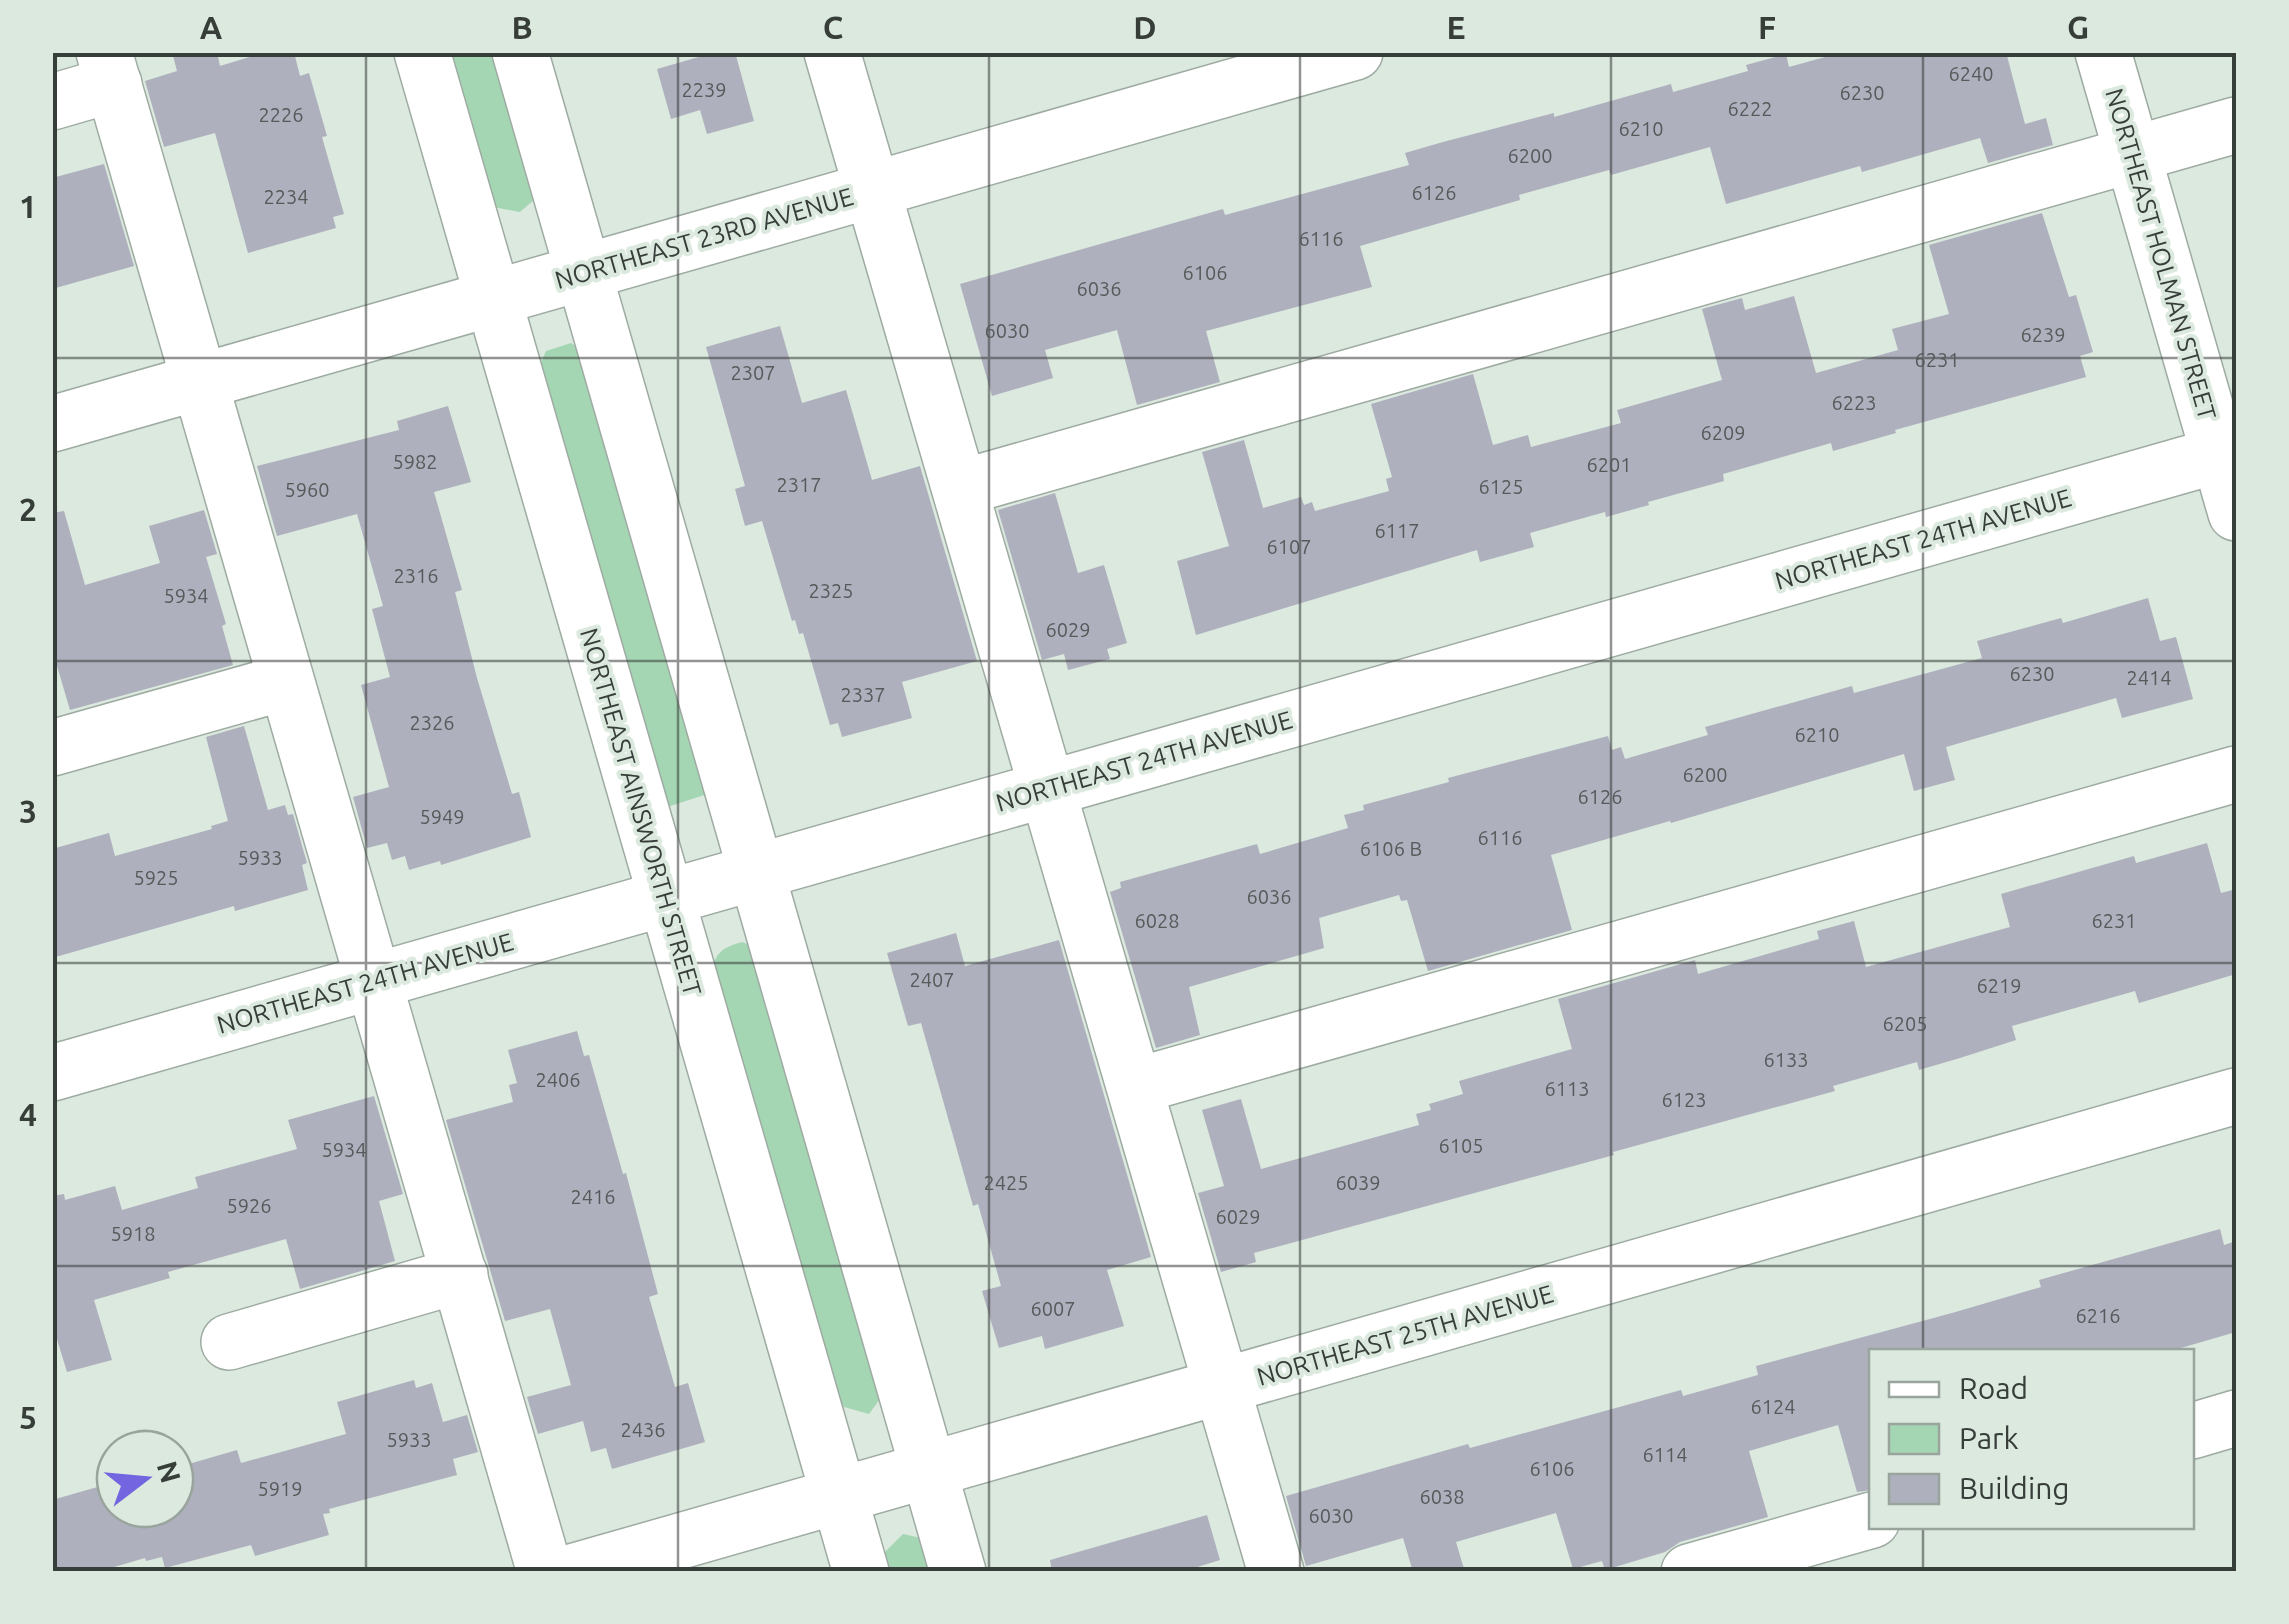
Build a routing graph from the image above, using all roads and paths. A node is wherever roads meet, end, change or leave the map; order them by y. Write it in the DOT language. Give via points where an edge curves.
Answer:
graph roads {
  1 [pos="422,52"];
  2 [pos="520,52"];
  3 [pos="832,52"];
  4 [pos="1355,52"];
  5 [pos="2103,52"];
  6 [pos="109,68"];
  7 [pos="52,102"];
  8 [pos="2236,125"];
  9 [pos="2132,154"];
  10 [pos="872,190"];
  11 [pos="584,274"];
  12 [pos="492,298"];
  13 [pos="202,382"];
  14 [pos="52,424"];
  15 [pos="2228,452"];
  16 [pos="960,488"];
  17 [pos="2236,513"];
  18 [pos="286,682"];
  19 [pos="52,748"];
  20 [pos="2236,774"];
  21 [pos="1049,787"];
  22 [pos="758,872"];
  23 [pos="666,896"];
  24 [pos="374,980"];
  25 [pos="52,1073"];
  26 [pos="1136,1086"];
  27 [pos="2236,1096"];
  28 [pos="460,1275"];
  29 [pos="230,1342"];
  30 [pos="1223,1388"];
  31 [pos="2236,1418"];
  32 [pos="2194,1430"];
  33 [pos="929,1471"];
  34 [pos="838,1496"];
  35 [pos="1869,1521"];
  36 [pos="546,1572"];
  37 [pos="572,1572"];
  38 [pos="860,1572"];
  39 [pos="958,1572"];
  40 [pos="1276,1572"];
  41 [pos="1690,1572"];
  1 -- 12 [label="street, NORTHEAST AINSWORTH STREET"];
  2 -- 11 [label="street"];
  3 -- 10 [label="street"];
  4 -- 10 [label="street, NORTHEAST 23RD AVENUE"];
  5 -- 9 [label="street, NORTHEAST HOLMAN STREET"];
  6 -- 7 [label="street"];
  6 -- 13 [label="street"];
  8 -- 9 [label="street"];
  9 -- 15 [label="street, NORTHEAST HOLMAN STREET"];
  9 -- 16 [label="street"];
  10 -- 11 [label="street, NORTHEAST 23RD AVENUE"];
  10 -- 16 [label="street"];
  11 -- 12 [label="street, NORTHEAST 23RD AVENUE"];
  11 -- 22 [label="street"];
  12 -- 13 [label="street, NORTHEAST 23RD AVENUE"];
  12 -- 23 [label="street, NORTHEAST AINSWORTH STREET"];
  13 -- 14 [label="street, NORTHEAST 23RD AVENUE"];
  13 -- 18 [label="street"];
  15 -- 17 [label="street, NORTHEAST HOLMAN STREET"];
  15 -- 21 [label="street, NORTHEAST 24TH AVENUE"];
  16 -- 21 [label="street"];
  18 -- 19 [label="street"];
  18 -- 24 [label="street"];
  20 -- 26 [label="street"];
  21 -- 22 [label="street, NORTHEAST 24TH AVENUE"];
  21 -- 26 [label="street"];
  22 -- 23 [label="street, NORTHEAST 24TH AVENUE"];
  22 -- 33 [label="street"];
  23 -- 24 [label="street, NORTHEAST 24TH AVENUE"];
  23 -- 34 [label="street, NORTHEAST AINSWORTH STREET"];
  24 -- 25 [label="street, NORTHEAST 24TH AVENUE"];
  24 -- 28 [label="street"];
  26 -- 30 [label="street"];
  27 -- 30 [label="street, NORTHEAST 25TH AVENUE"];
  28 -- 29 [label="street"];
  28 -- 36 [label="street"];
  30 -- 33 [label="street, NORTHEAST 25TH AVENUE"];
  30 -- 40 [label="street"];
  31 -- 32 [label="street"];
  33 -- 34 [label="street, NORTHEAST 25TH AVENUE"];
  33 -- 39 [label="street"];
  34 -- 37 [label="street, NORTHEAST 25TH AVENUE"];
  34 -- 38 [label="street, NORTHEAST AINSWORTH STREET"];
  35 -- 41 [label="street"];
}
